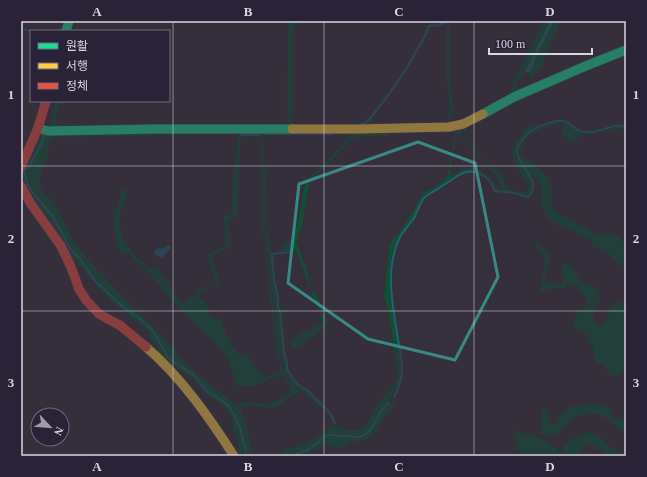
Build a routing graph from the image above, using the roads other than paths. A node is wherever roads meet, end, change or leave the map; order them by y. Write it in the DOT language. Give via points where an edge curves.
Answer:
graph roads {
  1 [pos="626,50"];
  2 [pos="46,102"];
  3 [pos="38,128"];
  4 [pos="21,167"];
  5 [pos="21,186"];
  6 [pos="234,456"];
  1 -- 3 [label="street" via="514,96 463,124 449,127 56,131"];
  2 -- 3 [label="street"];
  3 -- 4 [label="street"];
  5 -- 6 [label="street" via="61,246 86,300 99,314 121,326 159,358 177,377"];
}
